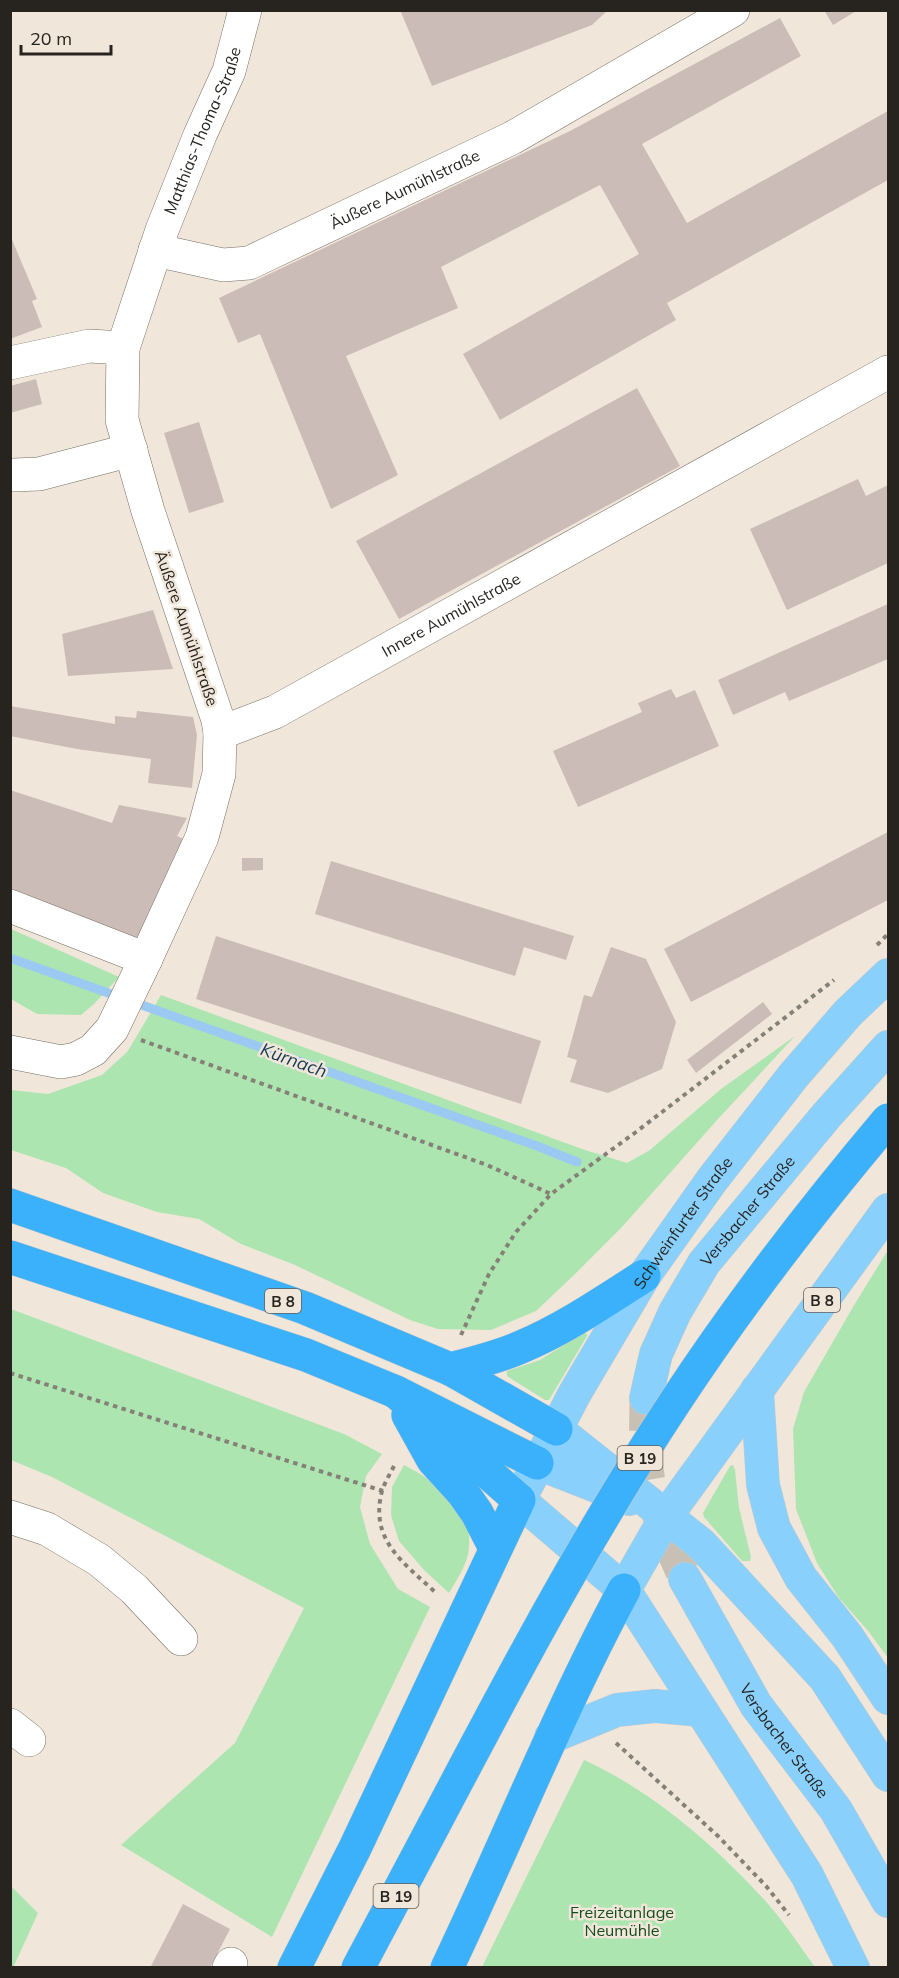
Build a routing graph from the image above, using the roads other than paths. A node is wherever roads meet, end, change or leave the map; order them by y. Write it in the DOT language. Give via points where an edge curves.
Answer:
graph roads {
  1 [pos="245,10"];
  2 [pos="733,10"];
  3 [pos="155,250"];
  4 [pos="123,348"];
  5 [pos="10,363"];
  6 [pos="888,372"];
  7 [pos="130,450"];
  8 [pos="14,475"];
  9 [pos="220,733"];
  10 [pos="10,906"];
  11 [pos="881,962"];
  12 [pos="144,963"];
  13 [pos="888,1047"];
  14 [pos="10,1052"];
  15 [pos="888,1120"];
  16 [pos="10,1205"];
  17 [pos="888,1210"];
  18 [pos="10,1257"];
  19 [pos="644,1276"];
  20 [pos="450,1369"];
  21 [pos="757,1390"];
  22 [pos="396,1392"];
  23 [pos="646,1398"];
  24 [pos="556,1429"];
  25 [pos="537,1463"];
  26 [pos="519,1500"];
  27 [pos="667,1515"];
  28 [pos="10,1517"];
  29 [pos="495,1548"];
  30 [pos="685,1579"];
  31 [pos="624,1590"];
  32 [pos="181,1639"];
  33 [pos="888,1698"];
  34 [pos="700,1710"];
  35 [pos="551,1737"];
  36 [pos="888,1775"];
  37 [pos="888,1901"];
  38 [pos="294,1968"];
  39 [pos="358,1968"];
  40 [pos="447,1968"];
  41 [pos="854,1968"];
  1 -- 3 [label="street, Matthias-Thoma-Straße" via="229,71"];
  2 -- 3 [label="street, Äußere Aumühlstraße" via="512,138 249,263 223,265"];
  3 -- 4 [label="street, Äußere Aumühlstraße"];
  4 -- 5 [label="street" via="89,346"];
  4 -- 7 [label="street, Äußere Aumühlstraße" via="122,420"];
  6 -- 9 [label="street, Innere Aumühlstraße" via="275,712"];
  7 -- 8 [label="street" via="39,474"];
  7 -- 9 [label="street, Äußere Aumühlstraße"];
  9 -- 12 [label="street" via="219,774 202,837"];
  10 -- 12 [label="street"];
  11 -- 19 [label="main road, Schweinfurter Straße" via="848,1013 712,1180"];
  12 -- 14 [label="street" via="115,1023 93,1050 61,1062"];
  13 -- 23 [label="main road, Versbacher Straße" via="704,1263 656,1354"];
  15 -- 39 [label="highway, B 19, bridge" via="739,1308 674,1403 573,1567"];
  16 -- 20 [label="highway, B 8" via="305,1308"];
  17 -- 21 [label="main road, B 8"];
  18 -- 22 [label="highway" via="306,1355"];
  19 -- 20 [label="highway" via="523,1347"];
  19 -- 24 [label="main road, Schweinfurter Straße"];
  20 -- 24 [label="highway, B 8"];
  21 -- 27 [label="main road, B 8"];
  21 -- 33 [label="main road" via="763,1485 774,1528 801,1578 847,1636"];
  22 -- 25 [label="highway"];
  22 -- 26 [label="highway"];
  22 -- 29 [label="highway" via="433,1460 464,1493"];
  24 -- 25 [label="main road, Schweinfurter Straße"];
  24 -- 27 [label="main road, B 8"];
  25 -- 26 [label="main road, Schweinfurter Straße"];
  25 -- 27 [label="main road"];
  26 -- 29 [label="highway"];
  26 -- 31 [label="main road"];
  27 -- 31 [label="main road"];
  27 -- 36 [label="main road" via="701,1544 825,1678"];
  28 -- 32 [label="street" via="46,1529 99,1560 134,1589"];
  29 -- 38 [label="highway" via="355,1848"];
  30 -- 37 [label="main road, Versbacher Straße" via="756,1705 836,1810"];
  31 -- 34 [label="main road"];
  31 -- 35 [label="highway"];
  34 -- 35 [label="main road" via="655,1706 617,1710"];
  34 -- 41 [label="main road" via="807,1875"];
  35 -- 40 [label="highway"];
}
